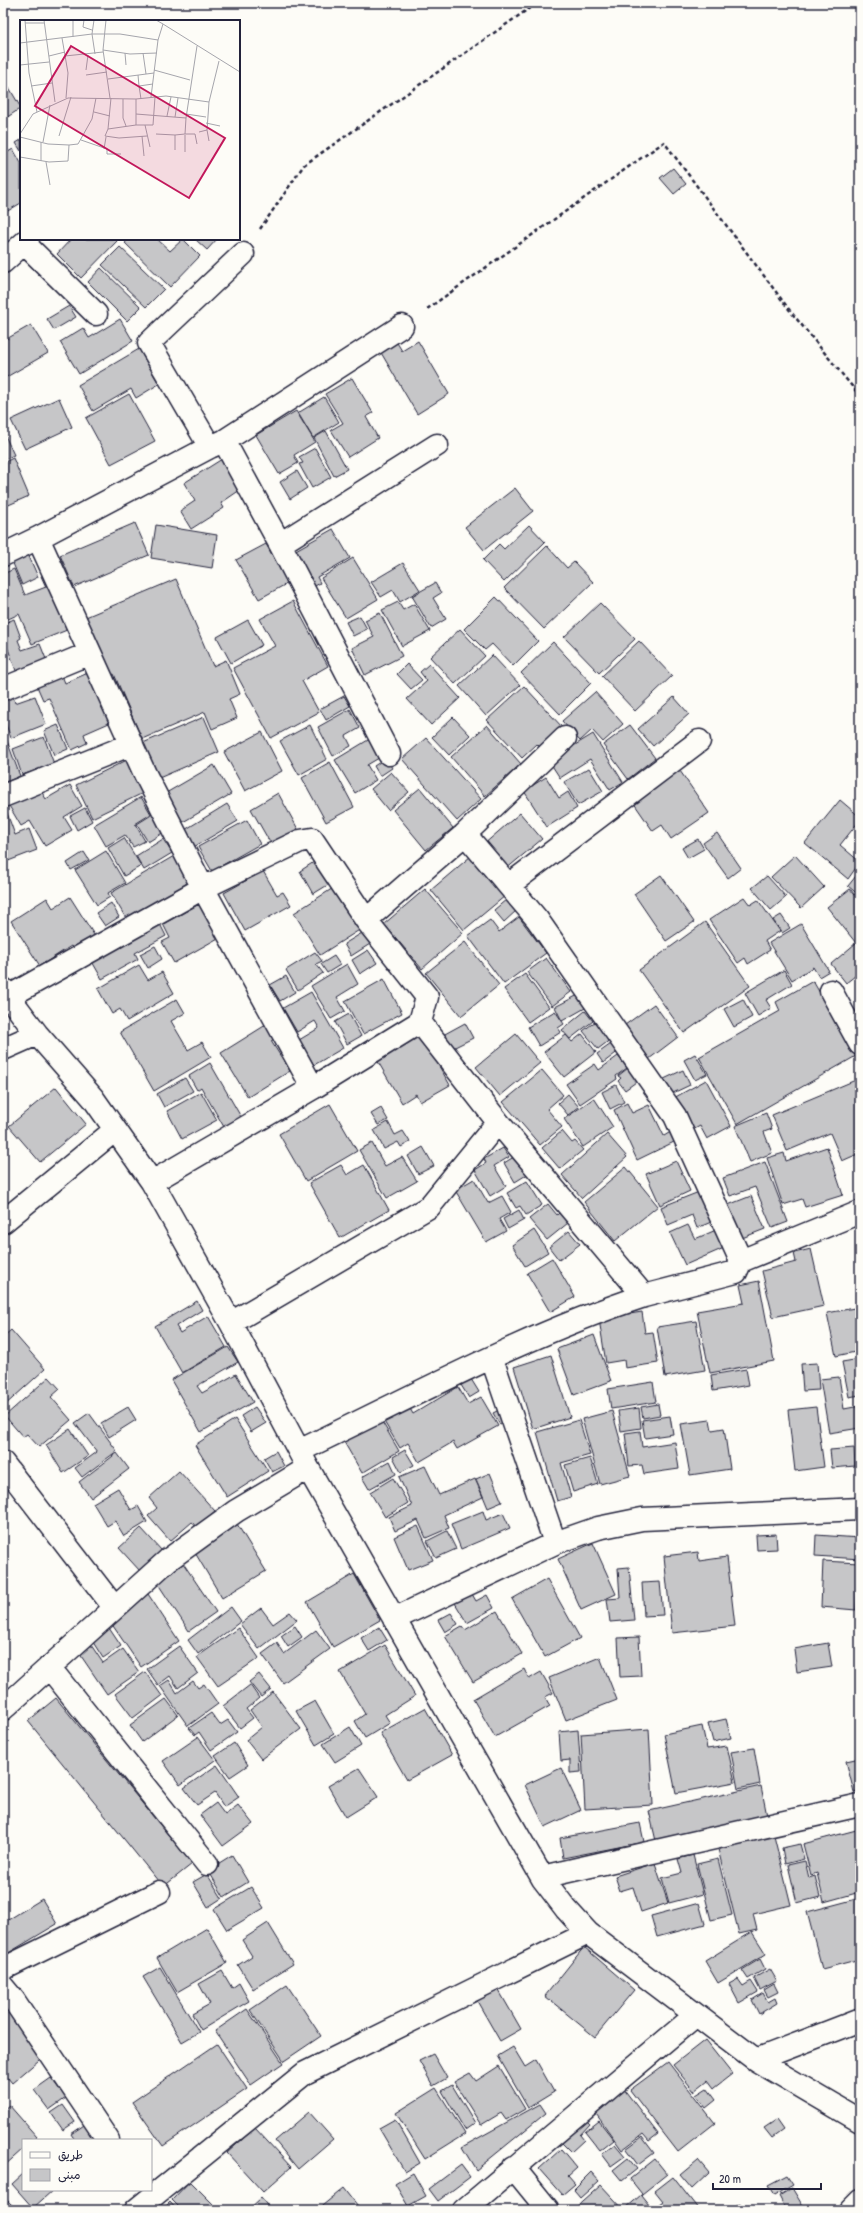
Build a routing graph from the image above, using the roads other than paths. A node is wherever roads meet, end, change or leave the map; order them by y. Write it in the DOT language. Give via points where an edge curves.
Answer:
graph roads {
  1 [pos="26,241"];
  2 [pos="243,254"];
  3 [pos="3,262"];
  4 [pos="96,314"];
  5 [pos="402,326"];
  6 [pos="217,444"];
  7 [pos="437,445"];
  8 [pos="38,538"];
  9 [pos="280,544"];
  10 [pos="3,555"];
  11 [pos="90,653"];
  12 [pos="3,690"];
  13 [pos="565,738"];
  14 [pos="699,740"];
  15 [pos="132,744"];
  16 [pos="389,754"];
  17 [pos="3,796"];
  18 [pos="465,834"];
  19 [pos="509,885"];
  20 [pos="203,888"];
  21 [pos="366,920"];
  22 [pos="831,991"];
  23 [pos="6,993"];
  24 [pos="420,1022"];
  25 [pos="37,1034"];
  26 [pos="860,1044"];
  27 [pos="3,1049"];
  28 [pos="313,1088"];
  29 [pos="498,1122"];
  30 [pos="115,1130"];
  31 [pos="152,1182"];
  32 [pos="860,1212"];
  33 [pos="3,1222"];
  34 [pos="741,1261"];
  35 [pos="644,1296"];
  36 [pos="231,1323"];
  37 [pos="492,1359"];
  38 [pos="304,1460"];
  39 [pos="3,1463"];
  40 [pos="860,1509"];
  41 [pos="555,1543"];
  42 [pos="114,1607"];
  43 [pos="394,1619"];
  44 [pos="49,1667"];
  45 [pos="3,1709"];
  46 [pos="860,1805"];
  47 [pos="207,1864"];
  48 [pos="542,1878"];
  49 [pos="159,1892"];
  50 [pos="588,1933"];
  51 [pos="3,1969"];
  52 [pos="3,1987"];
  53 [pos="696,2015"];
  54 [pos="860,2020"];
  55 [pos="756,2060"];
  56 [pos="860,2121"];
  57 [pos="107,2139"];
  58 [pos="513,2167"];
  59 [pos="141,2200"];
  60 [pos="860,2202"];
  61 [pos="464,2210"];
  62 [pos="548,2210"];
  63 [pos="851,2210"];
  1 -- 3 [label="street"];
  1 -- 4 [label="street"];
  2 -- 6 [label="street" via="149,343"];
  5 -- 6 [label="street"];
  6 -- 8 [label="street"];
  6 -- 9 [label="street"];
  7 -- 9 [label="street"];
  8 -- 10 [label="street"];
  8 -- 11 [label="street"];
  9 -- 16 [label="street"];
  11 -- 12 [label="street"];
  11 -- 15 [label="street"];
  13 -- 18 [label="street"];
  14 -- 19 [label="street"];
  15 -- 17 [label="street"];
  15 -- 20 [label="street"];
  18 -- 19 [label="street"];
  18 -- 21 [label="street"];
  19 -- 34 [label="street" via="537,919 675,1116"];
  20 -- 21 [label="street" via="300,841 312,839"];
  20 -- 23 [label="street"];
  20 -- 28 [label="street"];
  21 -- 24 [label="street" via="427,997"];
  22 -- 26 [label="street"];
  23 -- 25 [label="street"];
  24 -- 28 [label="street"];
  24 -- 29 [label="street"];
  25 -- 27 [label="street"];
  25 -- 30 [label="street" via="93,1098"];
  28 -- 31 [label="street"];
  29 -- 35 [label="street"];
  29 -- 36 [label="street" via="429,1207"];
  30 -- 31 [label="street"];
  30 -- 33 [label="street"];
  31 -- 36 [label="street"];
  32 -- 34 [label="street"];
  34 -- 35 [label="street" via="736,1272"];
  35 -- 37 [label="street" via="597,1312"];
  36 -- 38 [label="street"];
  37 -- 38 [label="street"];
  37 -- 41 [label="street"];
  38 -- 42 [label="street" via="168,1560"];
  38 -- 43 [label="street"];
  39 -- 42 [label="street"];
  40 -- 41 [label="street" via="642,1519 598,1528"];
  41 -- 43 [label="street"];
  42 -- 44 [label="street"];
  43 -- 48 [label="street"];
  44 -- 45 [label="street"];
  44 -- 47 [label="street"];
  46 -- 48 [label="street"];
  48 -- 50 [label="street"];
  49 -- 51 [label="street"];
  50 -- 53 [label="street"];
  50 -- 59 [label="street" via="305,2073"];
  52 -- 57 [label="street" via="13,1998"];
  53 -- 55 [label="street"];
  53 -- 58 [label="street"];
  54 -- 55 [label="street"];
  55 -- 56 [label="street"];
  58 -- 61 [label="street"];
  58 -- 62 [label="street"];
  60 -- 63 [label="street"];
}
